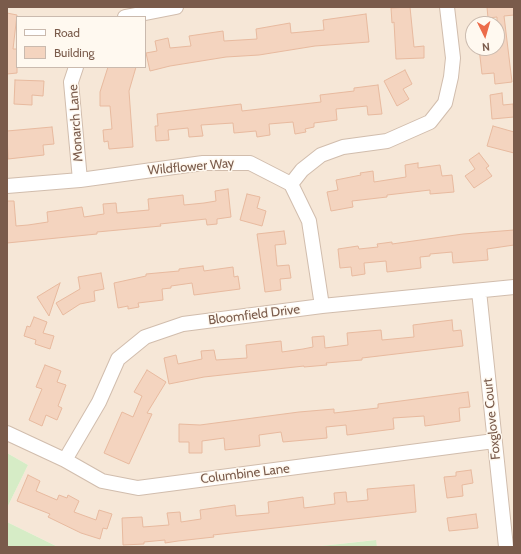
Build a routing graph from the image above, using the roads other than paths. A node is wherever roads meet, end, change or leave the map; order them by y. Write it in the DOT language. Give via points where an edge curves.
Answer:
graph roads {
  1 [pos="176,7"];
  2 [pos="447,7"];
  3 [pos="130,16"];
  4 [pos="76,68"];
  5 [pos="80,180"];
  6 [pos="291,184"];
  7 [pos="7,186"];
  8 [pos="514,287"];
  9 [pos="479,291"];
  10 [pos="322,306"];
  11 [pos="7,433"];
  12 [pos="494,441"];
  13 [pos="65,460"];
  14 [pos="506,547"];
  1 -- 3 [label="street"];
  2 -- 6 [label="street" via="453,58 451,77 444,103 430,122 387,141 343,146 321,155 302,170"];
  4 -- 5 [label="street, Monarch Lane" via="71,82"];
  5 -- 6 [label="street, Wildflower Way" via="203,163 250,162"];
  5 -- 7 [label="street, Wildflower Way"];
  6 -- 10 [label="street" via="309,221"];
  8 -- 9 [label="street, Bloomfield Drive"];
  9 -- 10 [label="street, Bloomfield Drive"];
  9 -- 12 [label="street, Foxglove Court"];
  10 -- 13 [label="street, Bloomfield Drive" via="183,324 145,337 118,359 99,402"];
  11 -- 13 [label="street, Columbine Lane"];
  12 -- 13 [label="street, Columbine Lane" via="138,488 102,481"];
  12 -- 14 [label="street, Foxglove Court"];
}
